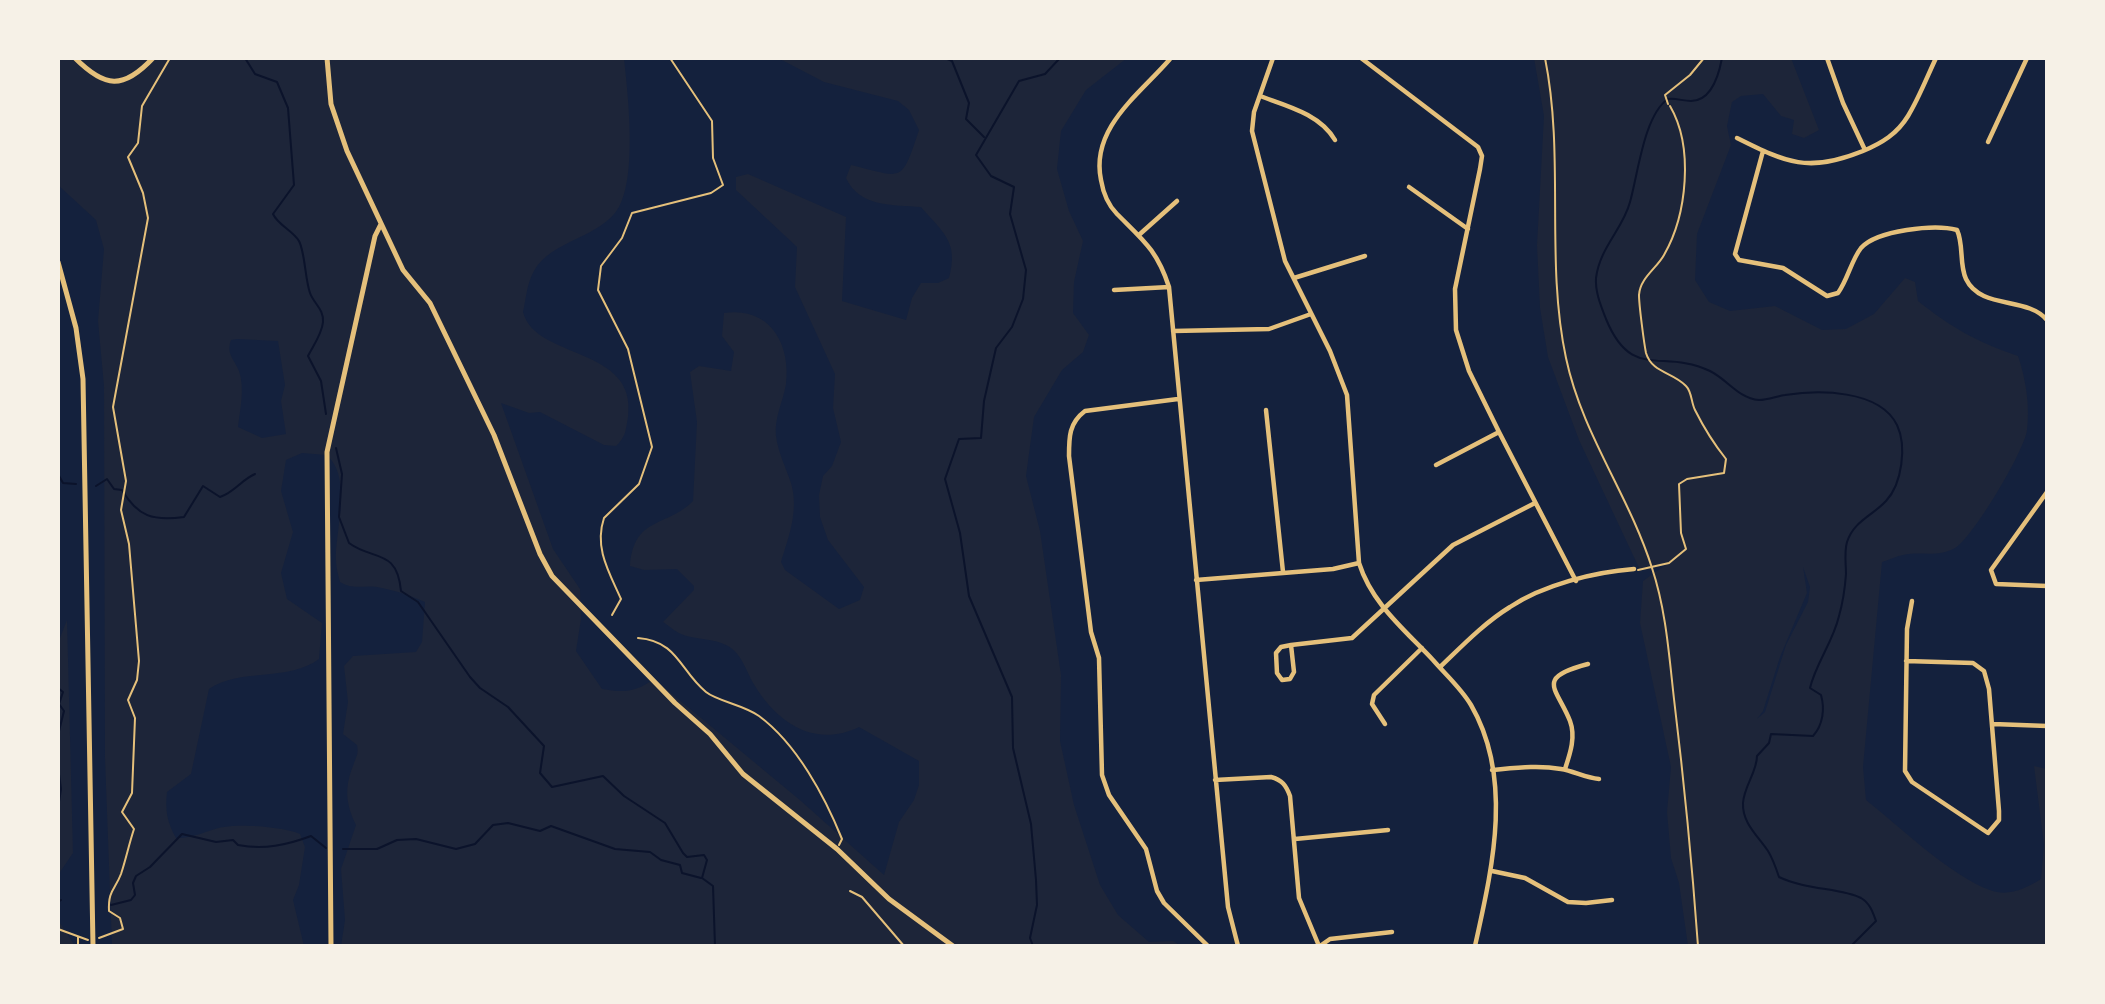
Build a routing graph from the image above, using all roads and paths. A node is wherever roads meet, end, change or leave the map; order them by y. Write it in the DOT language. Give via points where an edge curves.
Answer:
graph roads {
  1 [pos="75,58"];
  2 [pos="153,58"];
  3 [pos="170,58"];
  4 [pos="327,58"];
  5 [pos="670,58"];
  6 [pos="1273,58"];
  7 [pos="1361,58"];
  8 [pos="1545,58"];
  9 [pos="1704,58"];
  10 [pos="1827,58"];
  11 [pos="1936,58"];
  12 [pos="2027,58"];
  13 [pos="1170,59"];
  14 [pos="1260,96"];
  15 [pos="1737,138"];
  16 [pos="1335,140"];
  17 [pos="1988,142"];
  18 [pos="1865,150"];
  19 [pos="1763,151"];
  20 [pos="1409,187"];
  21 [pos="1177,201"];
  22 [pos="381,224"];
  23 [pos="1468,229"];
  24 [pos="1140,234"];
  25 [pos="1365,256"];
  26 [pos="58,262"];
  27 [pos="1294,278"];
  28 [pos="1169,287"];
  29 [pos="1114,290"];
  30 [pos="1311,314"];
  31 [pos="2047,320"];
  32 [pos="1173,331"];
  33 [pos="1178,399"];
  34 [pos="1266,410"];
  35 [pos="1499,432"];
  36 [pos="1436,465"];
  37 [pos="2047,492"];
  38 [pos="1535,503"];
  39 [pos="1359,564"];
  40 [pos="1634,569"];
  41 [pos="1653,569"];
  42 [pos="1283,572"];
  43 [pos="1195,580"];
  44 [pos="1576,581"];
  45 [pos="2047,586"];
  46 [pos="1912,601"];
  47 [pos="1385,610"];
  48 [pos="611,615"];
  49 [pos="638,638"];
  50 [pos="1291,645"];
  51 [pos="1422,648"];
  52 [pos="1906,661"];
  53 [pos="1588,664"];
  54 [pos="1440,667"];
  55 [pos="1385,724"];
  56 [pos="1993,724"];
  57 [pos="2047,726"];
  58 [pos="1565,769"];
  59 [pos="1492,770"];
  60 [pos="1599,779"];
  61 [pos="1215,780"];
  62 [pos="1388,830"];
  63 [pos="1294,839"];
  64 [pos="837,849"];
  65 [pos="1492,871"];
  66 [pos="850,891"];
  67 [pos="1612,900"];
  68 [pos="58,929"];
  69 [pos="1392,932"];
  70 [pos="78,935"];
  71 [pos="104,935"];
  72 [pos="93,944"];
  73 [pos="78,946"];
  74 [pos="331,946"];
  75 [pos="904,946"];
  76 [pos="953,946"];
  77 [pos="1208,946"];
  78 [pos="1238,946"];
  79 [pos="1319,946"];
  80 [pos="1475,946"];
  81 [pos="1699,946"];
  1 -- 2 [label="street" via="95,77 109,82 134,75"];
  3 -- 71 [label="path" via="142,106 138,143 128,157 144,193 148,218 113,407 126,481 121,510 129,544 139,661 128,700 135,718 132,793 122,812 134,829 120,877 109,892 108,911 124,923 123,929"];
  4 -- 22 [label="street" via="334,117"];
  5 -- 48 [label="path" via="712,121 713,158 723,185 711,193 632,213 598,277 601,299 628,349 652,447 639,484 601,525 602,556 621,599"];
  6 -- 14 [label="street"];
  7 -- 23 [label="street" via="1478,147 1482,156"];
  8 -- 41 [label="path" via="1555,133 1556,256 1566,358 1579,408"];
  9 -- 41 [label="path" via="1665,95 1679,127 1684,161 1681,209 1674,237 1639,295 1647,355 1655,368 1688,387 1726,467 1724,473 1687,478 1679,484 1686,549"];
  10 -- 18 [label="street"];
  11 -- 18 [label="street" via="1908,117 1880,145"];
  12 -- 17 [label="street"];
  13 -- 24 [label="street" via="1115,118 1101,145 1103,192 1114,212"];
  14 -- 16 [label="street" via="1312,118 1328,128"];
  14 -- 27 [label="street" via="1252,131 1272,218"];
  15 -- 19 [label="street"];
  18 -- 19 [label="street" via="1816,166"];
  19 -- 31 [label="street" via="1735,254 1739,260 1783,268 1827,296 1838,293 1859,251 1873,239 1947,227 1957,230 1961,238 1965,277 1975,291 2036,311"];
  20 -- 23 [label="street"];
  21 -- 24 [label="street"];
  22 -- 64 [label="street" via="403,270 430,303 494,435 552,576 710,734 743,774"];
  22 -- 74 [label="street" via="327,452"];
  23 -- 35 [label="street" via="1455,289 1455,330"];
  24 -- 28 [label="street" via="1154,251"];
  25 -- 27 [label="street"];
  26 -- 72 [label="street" via="76,328 83,379"];
  27 -- 30 [label="street"];
  28 -- 29 [label="street"];
  28 -- 32 [label="street"];
  30 -- 32 [label="street" via="1269,329"];
  30 -- 39 [label="street" via="1347,395"];
  32 -- 33 [label="street"];
  33 -- 43 [label="street"];
  33 -- 77 [label="street" via="1085,411 1074,419 1069,456 1091,632 1099,658 1102,775 1109,795 1146,849 1164,903"];
  34 -- 42 [label="street"];
  35 -- 36 [label="street"];
  35 -- 38 [label="street"];
  37 -- 45 [label="street" via="1991,570 1996,584"];
  38 -- 44 [label="street"];
  38 -- 47 [label="street" via="1453,545"];
  39 -- 42 [label="street"];
  39 -- 47 [label="street" via="1364,580"];
  40 -- 41 [label="path"];
  40 -- 44 [label="street"];
  41 -- 81 [label="path" via="1676,716"];
  42 -- 43 [label="street"];
  43 -- 61 [label="street"];
  44 -- 54 [label="street" via="1512,605"];
  46 -- 52 [label="street"];
  47 -- 50 [label="street" via="1345,640"];
  47 -- 51 [label="street"];
  49 -- 64 [label="path" via="652,639 678,656 707,693 759,716 775,731 825,796 842,839"];
  50 -- 50 [label="street" via="1276,653 1282,680 1290,679 1294,672"];
  51 -- 54 [label="street"];
  51 -- 55 [label="street" via="1374,695 1372,704"];
  52 -- 56 [label="street" via="1980,666 1989,689"];
  52 -- 56 [label="street" via="1905,771 1912,782 1988,833 1999,820"];
  53 -- 58 [label="street" via="1571,668 1555,679 1553,686 1570,721 1573,741"];
  54 -- 59 [label="street" via="1483,727"];
  56 -- 57 [label="street"];
  58 -- 59 [label="street"];
  58 -- 60 [label="street"];
  59 -- 65 [label="street" via="1496,833"];
  61 -- 63 [label="street" via="1280,779 1290,796"];
  61 -- 78 [label="street" via="1228,907"];
  62 -- 63 [label="street"];
  63 -- 79 [label="street" via="1299,898"];
  64 -- 76 [label="street" via="889,899"];
  65 -- 67 [label="street" via="1525,878 1568,902"];
  65 -- 80 [label="street"];
  66 -- 75 [label="path" via="862,897"];
  68 -- 70 [label="path"];
  69 -- 79 [label="street" via="1330,939"];
  70 -- 72 [label="path"];
  70 -- 73 [label="path"];
}
